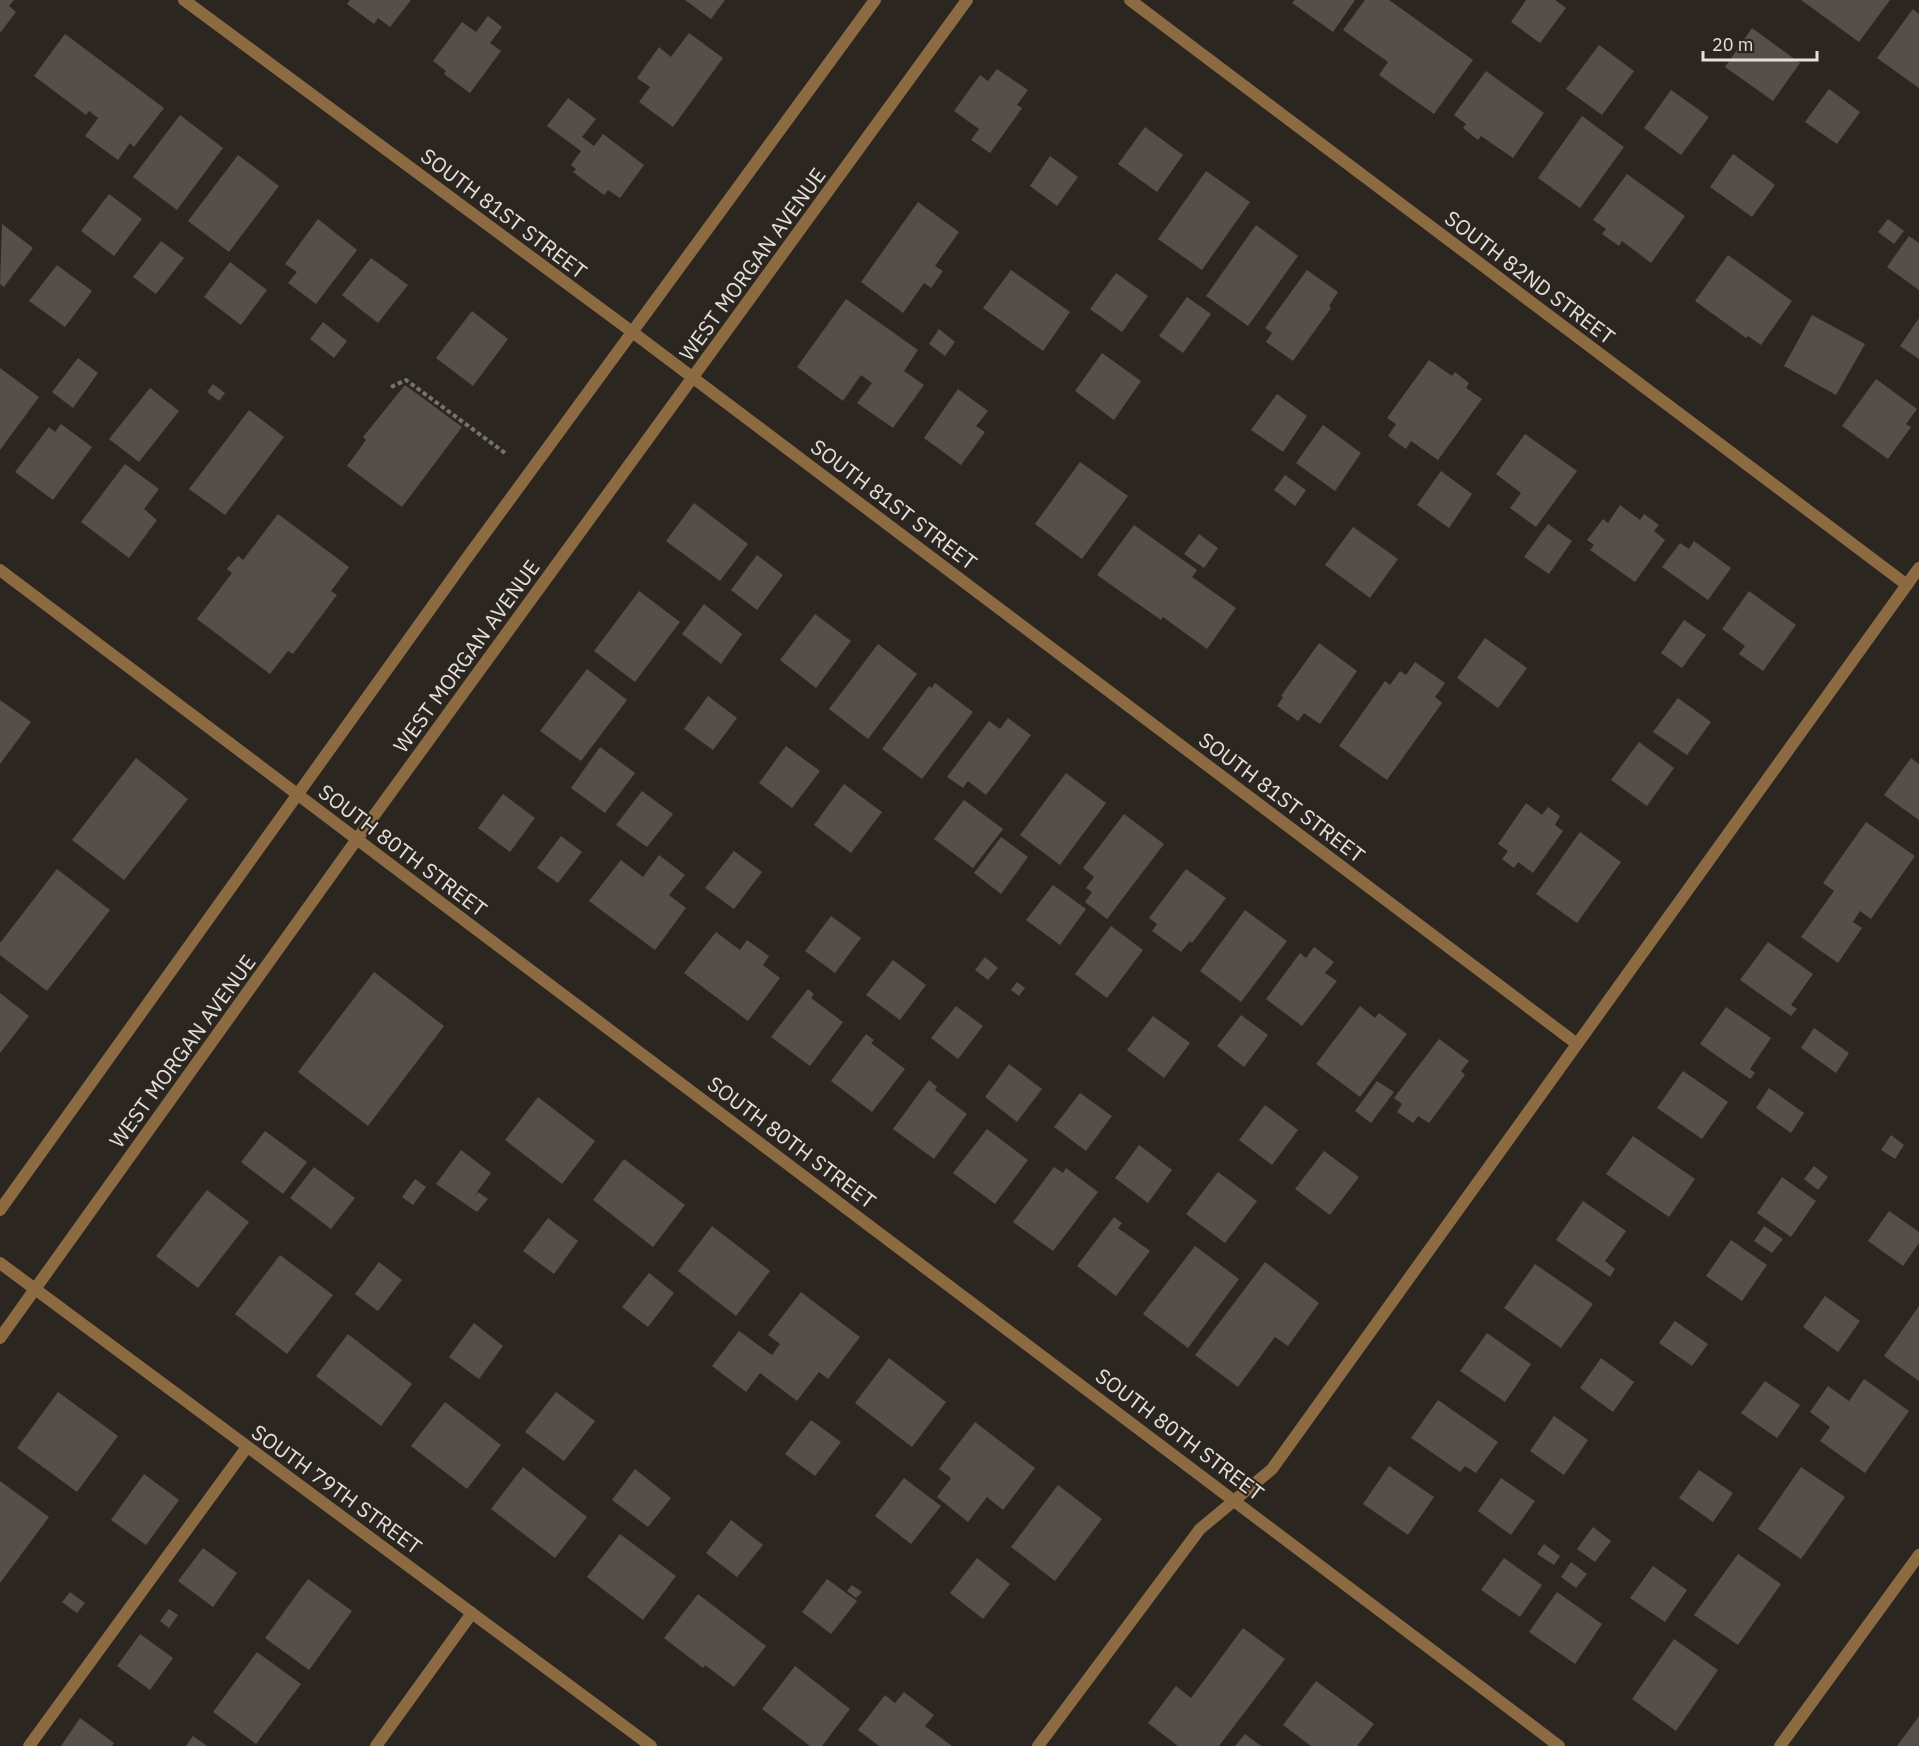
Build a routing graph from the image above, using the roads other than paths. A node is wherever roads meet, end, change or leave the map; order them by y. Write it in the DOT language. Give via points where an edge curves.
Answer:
graph roads {
  1 [pos="184,0"];
  2 [pos="875,0"];
  3 [pos="967,0"];
  4 [pos="1130,0"];
  5 [pos="631,331"];
  6 [pos="693,378"];
  7 [pos="1919,568"];
  8 [pos="0,570"];
  9 [pos="1907,585"];
  10 [pos="298,796"];
  11 [pos="357,839"];
  12 [pos="1577,1044"];
  13 [pos="0,1210"];
  14 [pos="0,1263"];
  15 [pos="35,1290"];
  16 [pos="0,1338"];
  17 [pos="247,1447"];
  18 [pos="1234,1499"];
  19 [pos="1919,1555"];
  20 [pos="472,1613"];
  21 [pos="29,1746"];
  22 [pos="376,1746"];
  23 [pos="651,1746"];
  24 [pos="1038,1746"];
  25 [pos="1559,1746"];
  26 [pos="1780,1746"];
  1 -- 5 [label="street, SOUTH 81ST STREET"];
  2 -- 5 [label="street"];
  3 -- 6 [label="street, WEST MORGAN AVENUE"];
  4 -- 9 [label="street, SOUTH 82ND STREET"];
  5 -- 6 [label="street, SOUTH 81ST STREET"];
  5 -- 10 [label="street"];
  6 -- 11 [label="street, WEST MORGAN AVENUE"];
  6 -- 12 [label="street, SOUTH 81ST STREET"];
  7 -- 9 [label="street"];
  8 -- 10 [label="street, SOUTH 80TH STREET"];
  9 -- 12 [label="street"];
  10 -- 11 [label="street, SOUTH 80TH STREET"];
  10 -- 13 [label="street"];
  11 -- 15 [label="street, WEST MORGAN AVENUE"];
  11 -- 18 [label="street, SOUTH 80TH STREET"];
  12 -- 18 [label="street" via="1272,1469"];
  14 -- 15 [label="street, SOUTH 79TH STREET"];
  15 -- 16 [label="street, WEST MORGAN AVENUE"];
  15 -- 17 [label="street, SOUTH 79TH STREET"];
  17 -- 20 [label="street, SOUTH 79TH STREET"];
  17 -- 21 [label="street"];
  18 -- 24 [label="street" via="1200,1529"];
  18 -- 25 [label="street, SOUTH 80TH STREET"];
  19 -- 26 [label="street"];
  20 -- 22 [label="street"];
  20 -- 23 [label="street, SOUTH 79TH STREET"];
}
